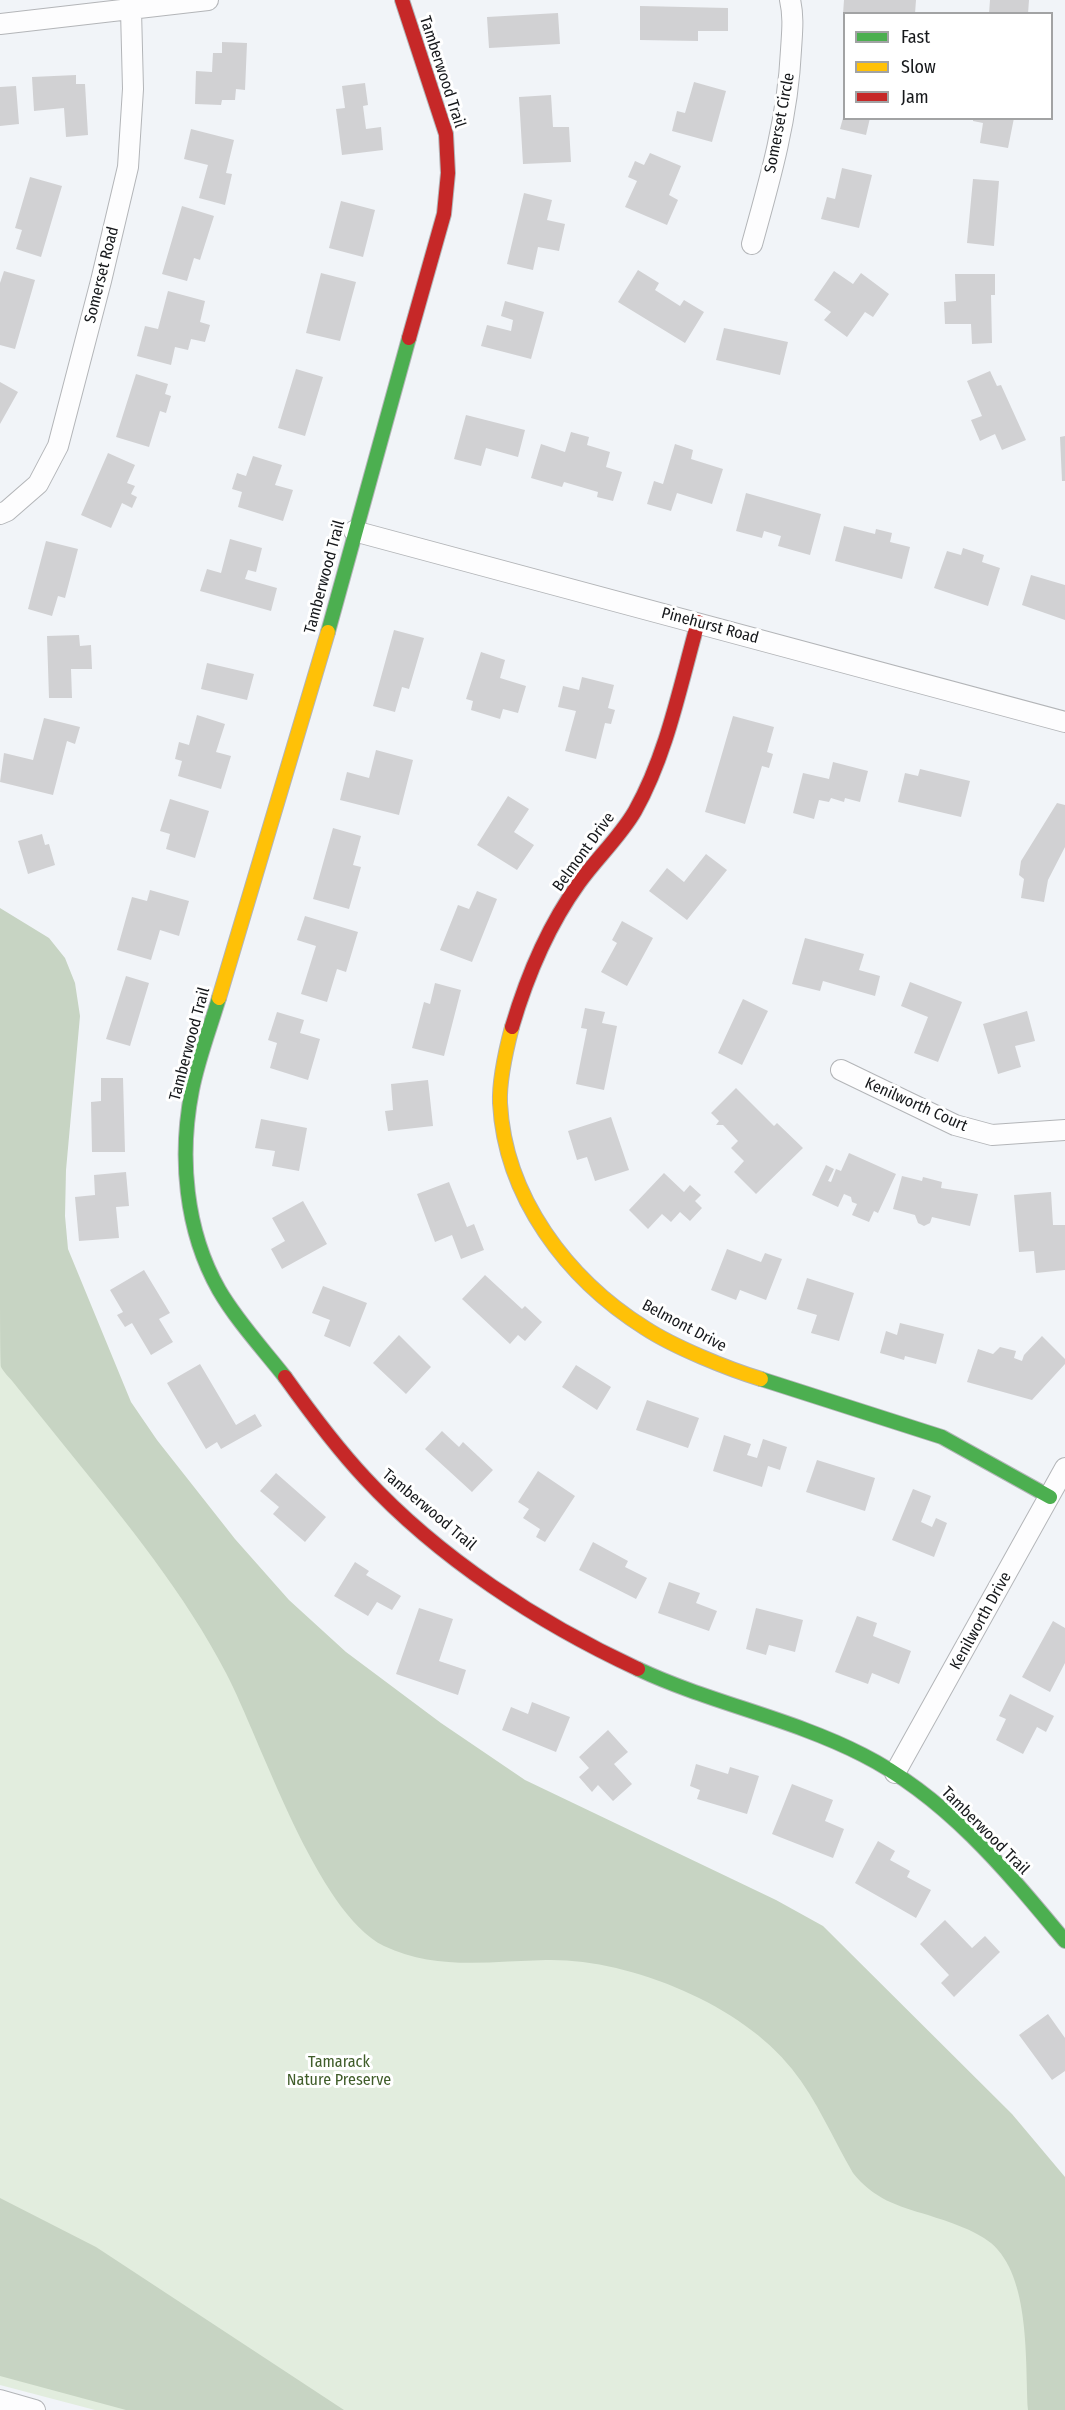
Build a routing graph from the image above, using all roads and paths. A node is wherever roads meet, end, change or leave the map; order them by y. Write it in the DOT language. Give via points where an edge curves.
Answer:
graph roads {
  1 [pos="208,0"];
  2 [pos="402,0"];
  3 [pos="790,0"];
  4 [pos="131,10"];
  5 [pos="0,24"];
  6 [pos="752,244"];
  7 [pos="0,514"];
  8 [pos="354,531"];
  9 [pos="698,622"];
  10 [pos="1065,722"];
  11 [pos="841,1070"];
  12 [pos="1065,1130"];
  13 [pos="1065,1468"];
  14 [pos="1050,1497"];
  15 [pos="895,1773"];
  16 [pos="1065,1941"];
  17 [pos="0,2400"];
  18 [pos="35,2410"];
  1 -- 4 [label="street"];
  2 -- 8 [label="street, Tamberwood Trail" via="446,134 447,183 444,214"];
  3 -- 6 [label="street, Somerset Circle" via="790,89"];
  4 -- 5 [label="street"];
  4 -- 7 [label="street, Somerset Road" via="133,89 128,167 99,292 58,446 38,484"];
  8 -- 9 [label="street, Pinehurst Road"];
  8 -- 15 [label="street, Tamberwood Trail" via="325,645 192,1089 185,1147 189,1197 219,1290 339,1450 392,1504 500,1590 624,1663 677,1686 836,1741"];
  9 -- 10 [label="street, Pinehurst Road"];
  9 -- 14 [label="street, Belmont Drive" via="655,773 633,814 578,884 525,983 506,1049 500,1102 509,1159 530,1208 557,1250 597,1293 646,1329 738,1372 942,1437"];
  11 -- 12 [label="street, Kenilworth Court" via="955,1125 992,1135"];
  13 -- 14 [label="street, Kenilworth Drive"];
  14 -- 15 [label="street, Kenilworth Drive"];
  15 -- 16 [label="street, Tamberwood Trail" via="944,1809"];
  17 -- 18 [label="street"];
}
